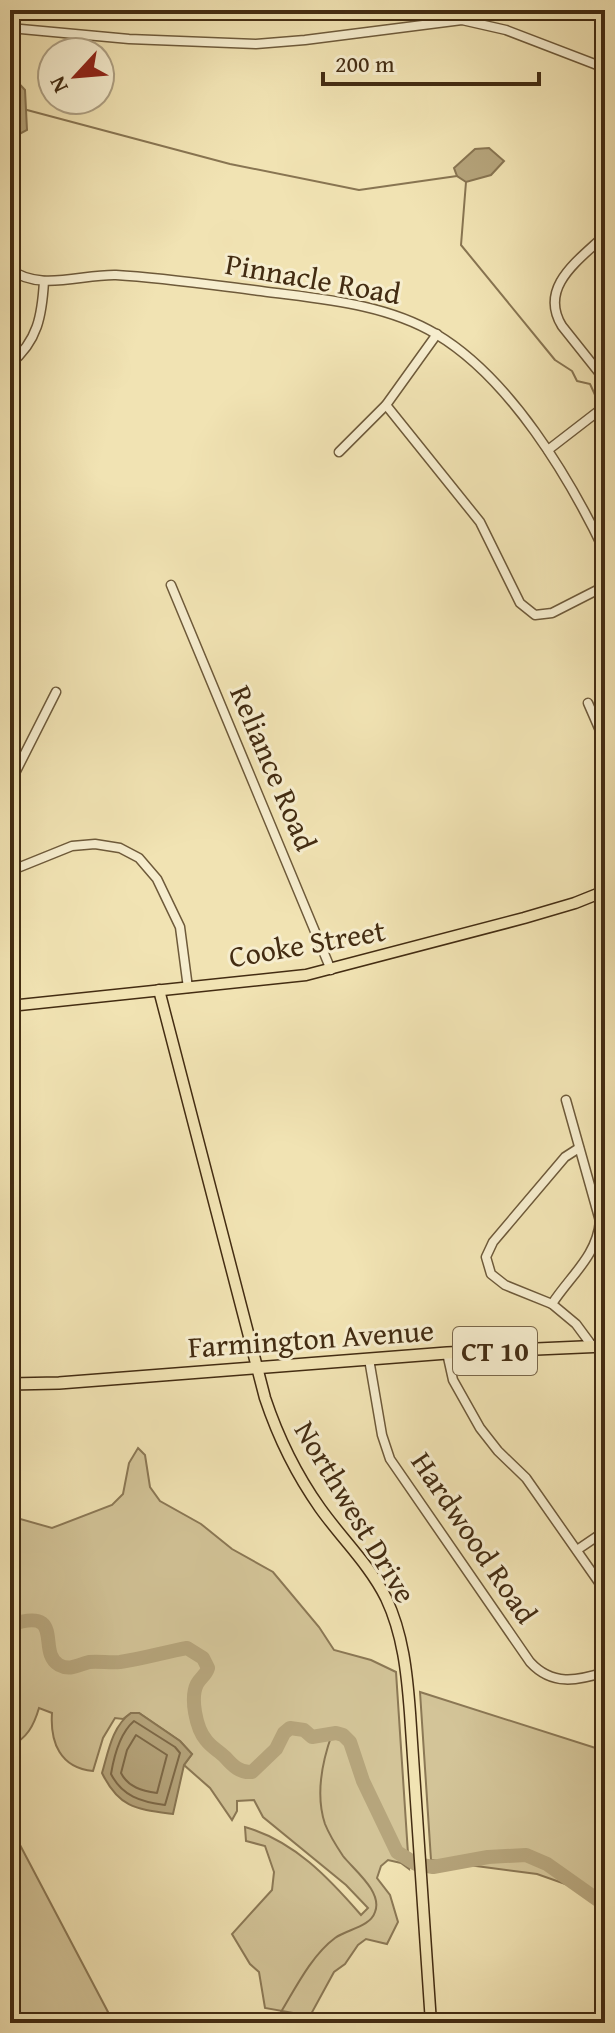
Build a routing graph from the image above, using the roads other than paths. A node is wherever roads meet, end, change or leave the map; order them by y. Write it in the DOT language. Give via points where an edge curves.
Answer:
graph roads {
  1 [pos="10,28"];
  2 [pos="605,68"];
  3 [pos="605,235"];
  4 [pos="10,269"];
  5 [pos="44,281"];
  6 [pos="437,334"];
  7 [pos="10,364"];
  8 [pos="605,380"];
  9 [pos="386,405"];
  10 [pos="605,406"];
  11 [pos="548,450"];
  12 [pos="339,452"];
  13 [pos="605,552"];
  14 [pos="171,585"];
  15 [pos="605,586"];
  16 [pos="56,692"];
  17 [pos="588,703"];
  18 [pos="605,742"];
  19 [pos="10,783"];
  20 [pos="10,871"];
  21 [pos="605,891"];
  22 [pos="331,970"];
  23 [pos="188,988"];
  24 [pos="159,990"];
  25 [pos="10,1006"];
  26 [pos="566,1100"];
  27 [pos="579,1148"];
  28 [pos="552,1304"];
  29 [pos="599,1346"];
  30 [pos="447,1353"];
  31 [pos="369,1359"];
  32 [pos="258,1366"];
  33 [pos="10,1384"];
  34 [pos="605,1531"];
  35 [pos="577,1550"];
  36 [pos="605,1591"];
  37 [pos="605,1672"];
  38 [pos="431,2023"];
  1 -- 2 [label="street" via="256,44 462,20 506,30"];
  3 -- 8 [label="street" via="573,263 553,298 556,317"];
  4 -- 5 [label="street"];
  5 -- 6 [label="street, Pinnacle Road" via="154,277 384,312"];
  5 -- 7 [label="street" via="38,330"];
  6 -- 9 [label="street"];
  6 -- 11 [label="street, Pinnacle Road" via="488,376"];
  9 -- 12 [label="street"];
  9 -- 15 [label="street" via="480,522 520,603 535,615 552,613"];
  10 -- 11 [label="street"];
  11 -- 13 [label="street, Pinnacle Road" via="599,529"];
  14 -- 22 [label="street, Reliance Road"];
  16 -- 19 [label="street"];
  17 -- 18 [label="street"];
  20 -- 23 [label="street" via="72,846 120,848 139,858 157,879 180,927"];
  21 -- 22 [label="main road, Cooke Street"];
  22 -- 23 [label="main road, Cooke Street"];
  23 -- 24 [label="main road, Cooke Street"];
  24 -- 25 [label="main road, Cooke Street"];
  24 -- 32 [label="main road, Northwest Drive"];
  26 -- 27 [label="street"];
  27 -- 28 [label="street" via="600,1221 599,1239"];
  27 -- 28 [label="street" via="565,1157 486,1257 491,1274 505,1285"];
  28 -- 29 [label="street"];
  29 -- 30 [label="highway, Farmington Avenue / CT 10"];
  30 -- 31 [label="highway, Farmington Avenue / CT 10"];
  30 -- 35 [label="street" via="453,1380 480,1428 526,1478"];
  31 -- 32 [label="highway, Farmington Avenue / CT 10"];
  31 -- 37 [label="street, Hardwood Road" via="390,1459 530,1662 559,1680"];
  32 -- 33 [label="highway, Farmington Avenue / CT 10"];
  32 -- 38 [label="main road, Northwest Drive" via="269,1411 292,1464 378,1584 403,1649"];
  34 -- 35 [label="street"];
  35 -- 36 [label="street"];
}
